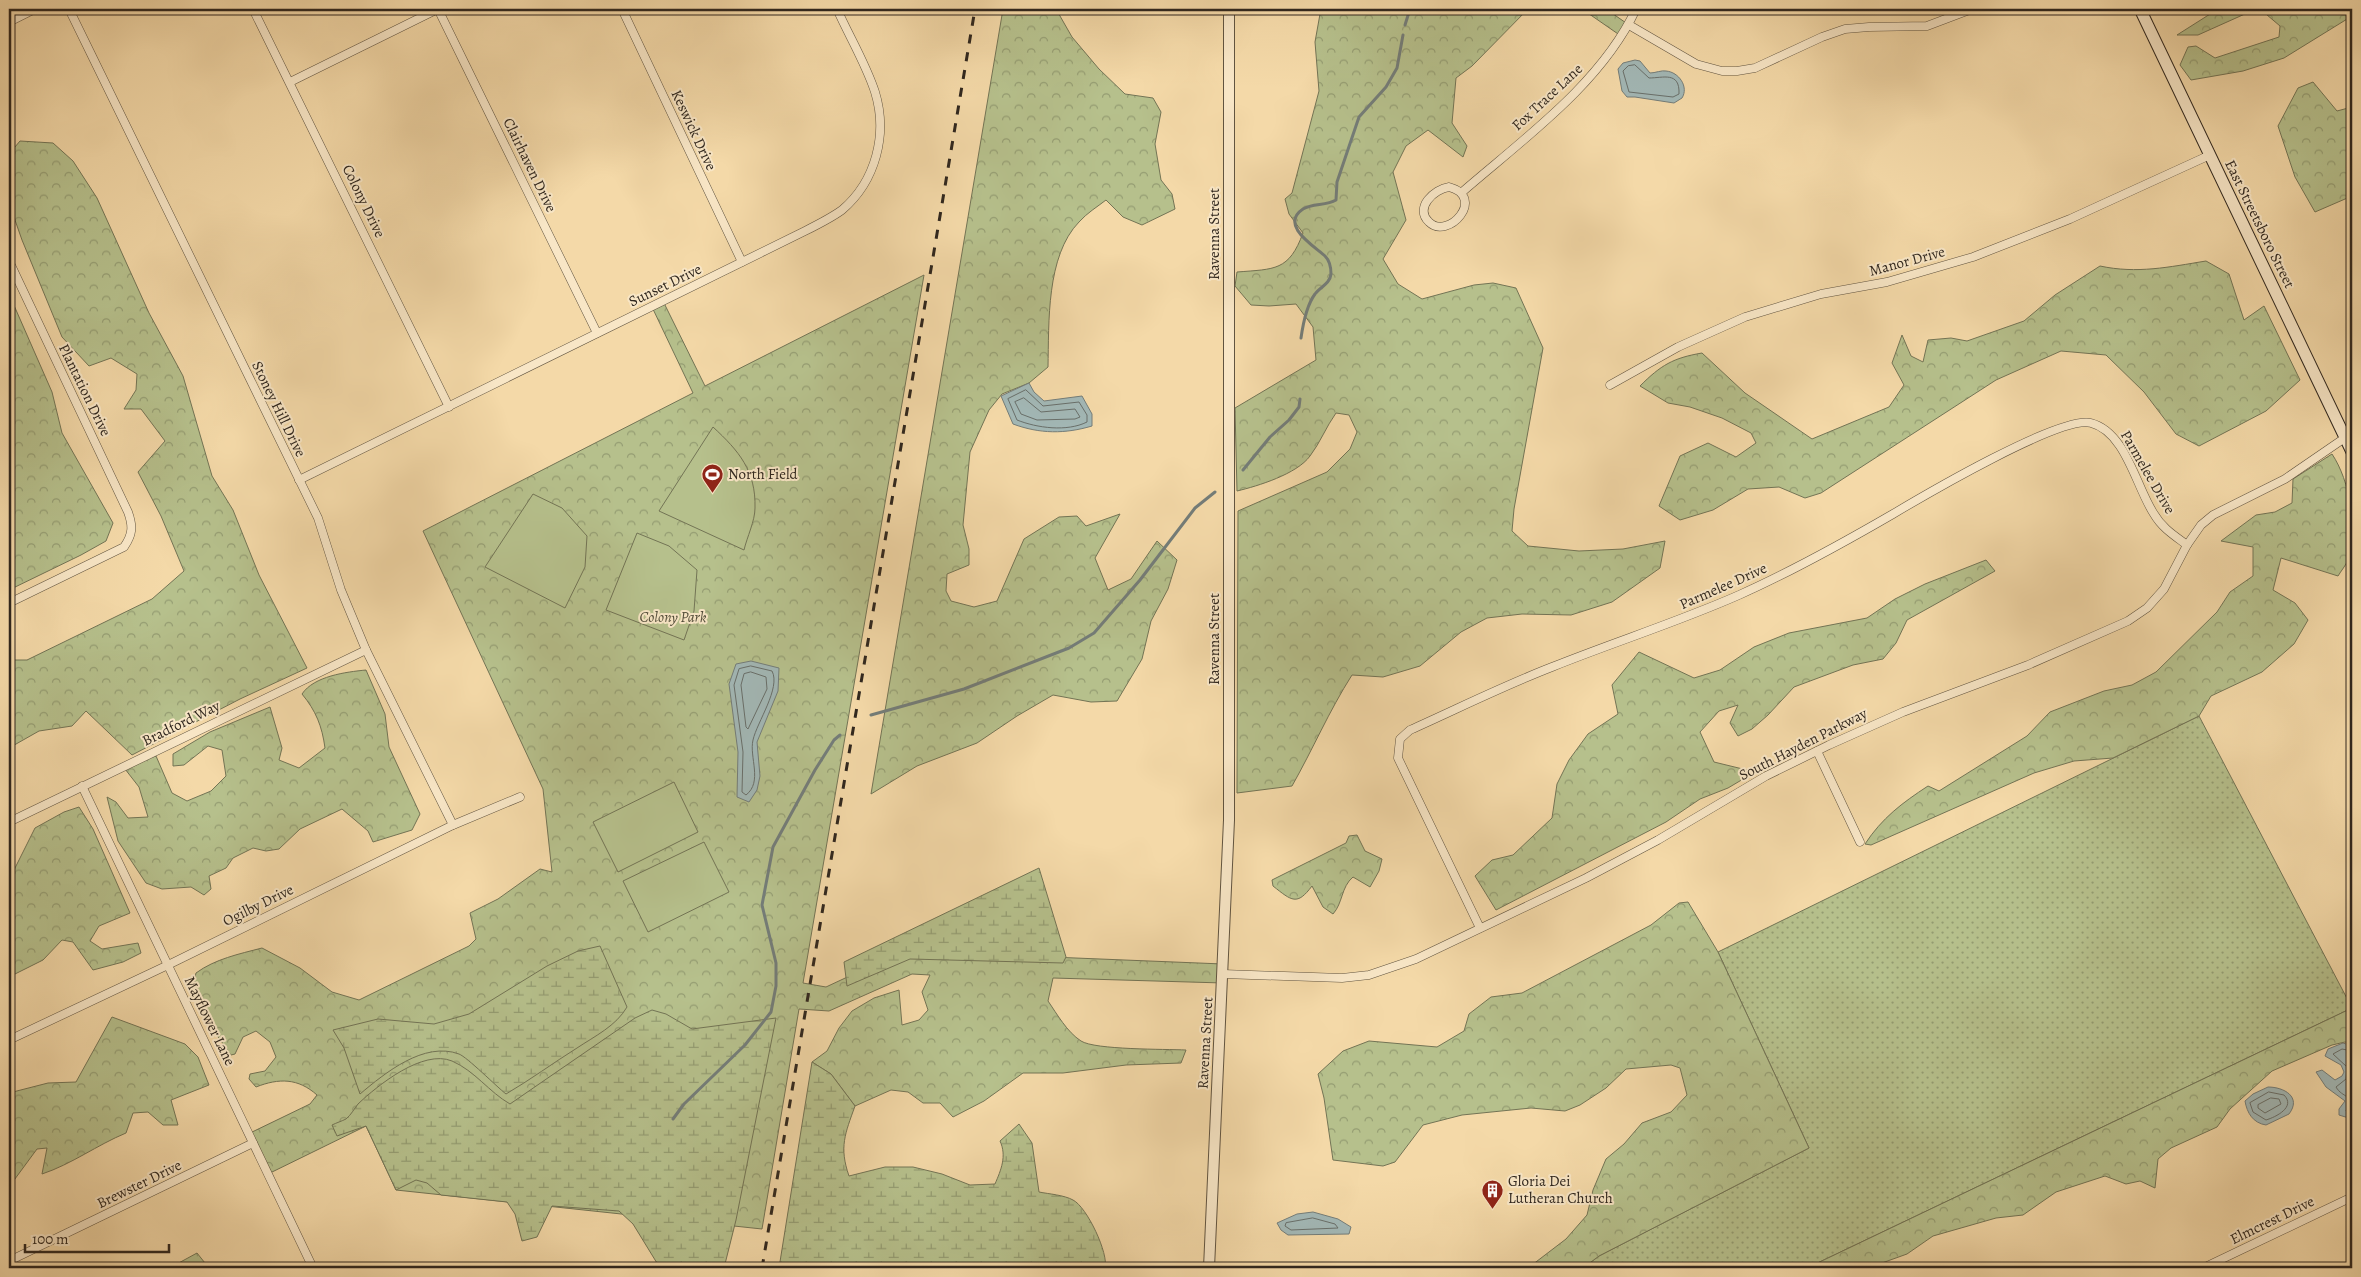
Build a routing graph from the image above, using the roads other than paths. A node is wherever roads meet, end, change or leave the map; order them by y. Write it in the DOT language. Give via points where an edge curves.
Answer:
graph roads {
  1 [pos="35,9"];
  2 [pos="69,9"];
  3 [pos="253,9"];
  4 [pos="438,9"];
  5 [pos="622,9"];
  6 [pos="837,9"];
  7 [pos="1229,9"];
  8 [pos="1636,9"];
  9 [pos="1972,9"];
  10 [pos="2140,9"];
  11 [pos="9,22"];
  12 [pos="1629,25"];
  13 [pos="290,82"];
  14 [pos="2210,155"];
  15 [pos="1461,193"];
  16 [pos="9,261"];
  17 [pos="742,262"];
  18 [pos="597,333"];
  19 [pos="1610,385"];
  20 [pos="449,407"];
  21 [pos="2349,435"];
  22 [pos="2352,452"];
  23 [pos="299,480"];
  24 [pos="2187,545"];
  25 [pos="9,603"];
  26 [pos="366,650"];
  27 [pos="1817,751"];
  28 [pos="82,786"];
  29 [pos="520,797"];
  30 [pos="9,822"];
  31 [pos="453,826"];
  32 [pos="1860,842"];
  33 [pos="1480,928"];
  34 [pos="168,965"];
  35 [pos="1224,974"];
  36 [pos="9,1040"];
  37 [pos="253,1143"];
  38 [pos="2352,1197"];
  39 [pos="9,1261"];
  40 [pos="313,1268"];
  41 [pos="1209,1268"];
  42 [pos="2203,1268"];
  1 -- 11 [label="street"];
  2 -- 23 [label="street, Stoney Hill Drive"];
  3 -- 13 [label="street, Colony Drive"];
  4 -- 13 [label="street"];
  4 -- 18 [label="street, Clairhaven Drive"];
  5 -- 17 [label="street, Keswick Drive"];
  6 -- 17 [label="street, Sunset Drive" via="874,90 879,109 879,148 869,176 856,196 841,210"];
  7 -- 35 [label="street, Ravenna Street" via="1229,820"];
  8 -- 12 [label="street, Fox Trace Lane"];
  9 -- 12 [label="street" via="1928,26 1845,29 1755,68 1737,71 1722,71 1696,64"];
  10 -- 14 [label="main road, East Streetsboro Street"];
  12 -- 15 [label="street, Fox Trace Lane" via="1569,98"];
  13 -- 20 [label="street, Colony Drive"];
  14 -- 19 [label="street, Manor Drive" via="2070,219 1973,257 1887,282 1822,294 1745,317"];
  14 -- 21 [label="main road, East Streetsboro Street"];
  15 -- 15 [label="street" via="1449,187 1436,191 1424,207 1428,221 1439,227 1456,220 1465,204"];
  16 -- 25 [label="street, Plantation Drive" via="128,512 132,533 124,547"];
  17 -- 18 [label="street, Sunset Drive"];
  18 -- 20 [label="street, Sunset Drive"];
  20 -- 23 [label="street, Sunset Drive"];
  21 -- 22 [label="main road, East Streetsboro Street"];
  21 -- 24 [label="street, South Hayden Parkway" via="2285,479 2213,515 2201,525"];
  23 -- 26 [label="street, Stoney Hill Drive" via="318,518 341,590"];
  24 -- 27 [label="street, South Hayden Parkway" via="2164,589 2147,608 2128,620 2031,664 1880,722"];
  24 -- 33 [label="street, Parmelee Drive" via="2167,530 2153,513 2116,438 2091,423 2072,423 1955,478 1833,549 1740,594 1656,630 1550,668 1410,730 1400,740 1398,758"];
  26 -- 28 [label="street, Bradford Way"];
  26 -- 31 [label="street, Stoney Hill Drive"];
  27 -- 32 [label="street"];
  27 -- 33 [label="street, South Hayden Parkway" via="1766,776 1594,874"];
  28 -- 30 [label="street, Bradford Way"];
  28 -- 34 [label="street, Mayflower Lane"];
  29 -- 31 [label="street, Ogilby Drive"];
  31 -- 34 [label="street, Ogilby Drive"];
  33 -- 35 [label="street, South Hayden Parkway" via="1416,959 1369,975 1320,979"];
  34 -- 36 [label="street, Ogilby Drive"];
  34 -- 37 [label="street, Mayflower Lane"];
  35 -- 41 [label="street, Ravenna Street"];
  37 -- 39 [label="street, Brewster Drive"];
  37 -- 40 [label="street, Mayflower Lane"];
  38 -- 42 [label="street, Elmcrest Drive"];
}
